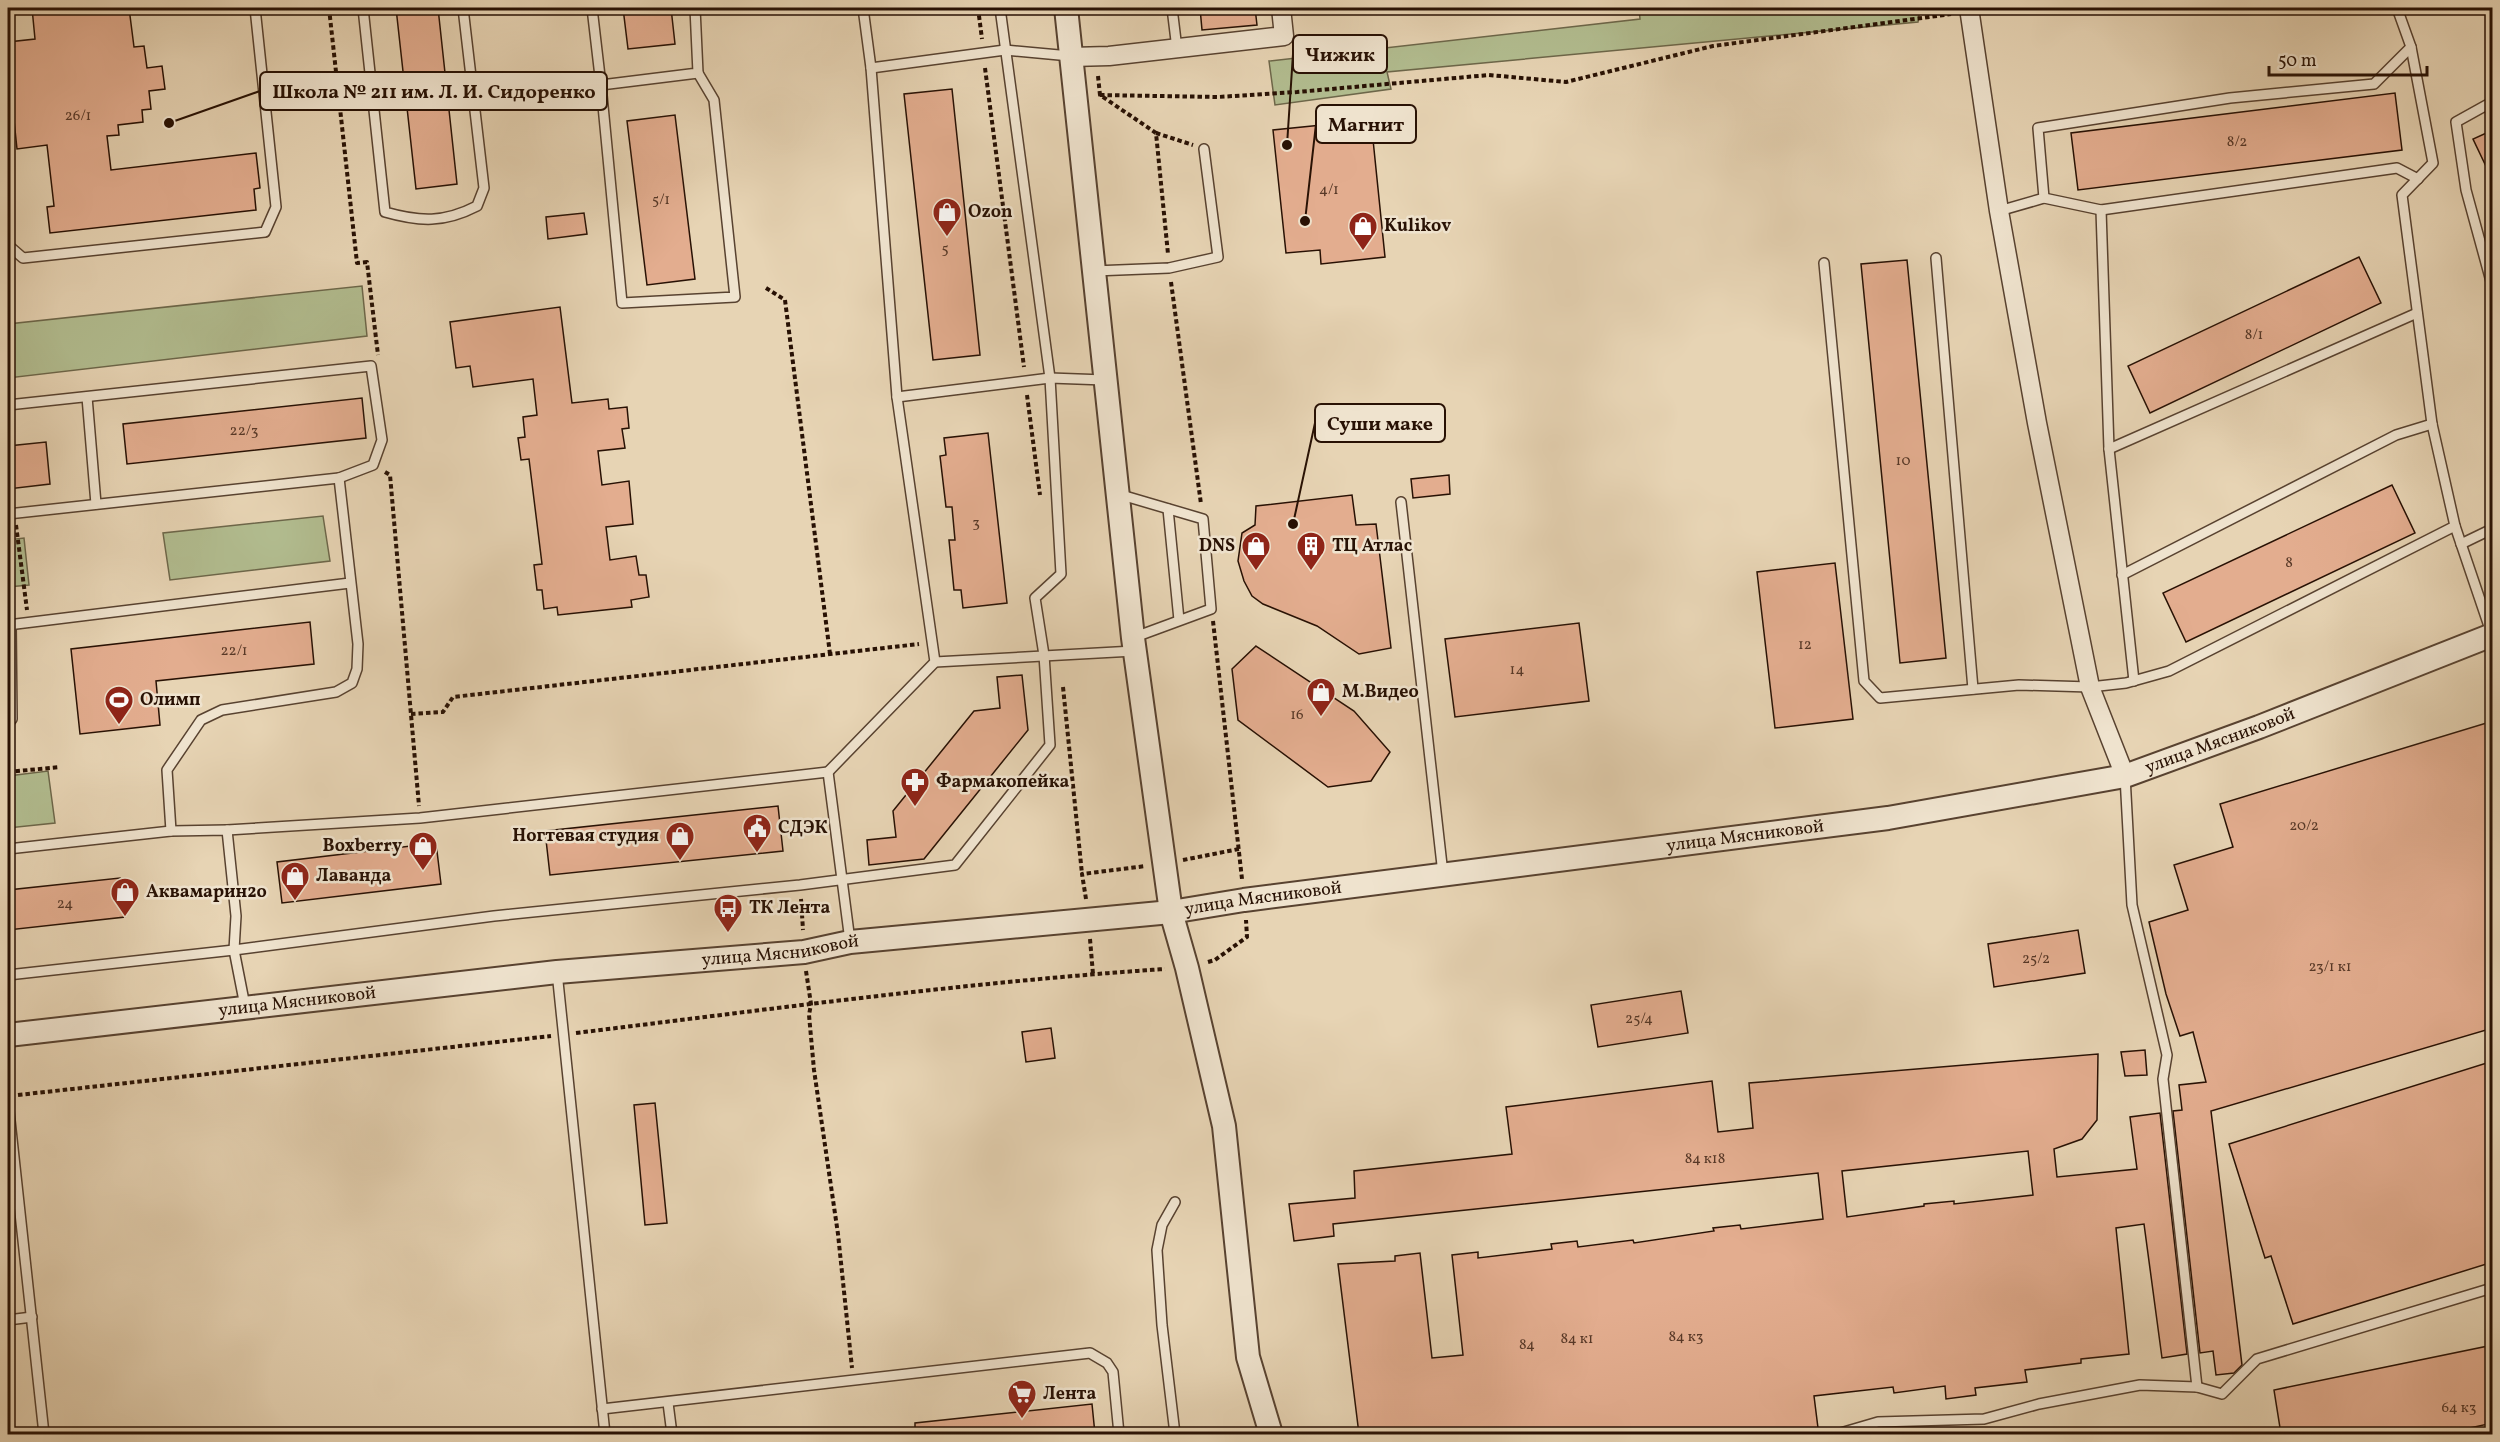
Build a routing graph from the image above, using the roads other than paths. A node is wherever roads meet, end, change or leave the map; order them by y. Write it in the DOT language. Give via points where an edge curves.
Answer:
graph roads {
  1 [pos="255,8"];
  2 [pos="363,8"];
  3 [pos="463,8"];
  4 [pos="592,8"];
  5 [pos="695,8"];
  6 [pos="863,8"];
  7 [pos="1000,8"];
  8 [pos="1066,8"];
  9 [pos="1172,8"];
  10 [pos="1281,8"];
  11 [pos="2397,8"];
  12 [pos="1970,9"];
  13 [pos="2411,47"];
  14 [pos="1177,49"];
  15 [pos="1005,50"];
  16 [pos="1071,57"];
  17 [pos="871,68"];
  18 [pos="698,73"];
  19 [pos="601,85"];
  20 [pos="2493,102"];
  21 [pos="1204,149"];
  22 [pos="2418,179"];
  23 [pos="2044,198"];
  24 [pos="2101,210"];
  25 [pos="1999,211"];
  26 [pos="8,245"];
  27 [pos="1936,258"];
  28 [pos="1824,263"];
  29 [pos="1094,271"];
  30 [pos="2493,285"];
  31 [pos="2417,313"];
  32 [pos="1050,378"];
  33 [pos="1105,380"];
  34 [pos="897,396"];
  35 [pos="87,397"];
  36 [pos="8,405"];
  37 [pos="2432,424"];
  38 [pos="2109,449"];
  39 [pos="339,478"];
  40 [pos="1117,494"];
  41 [pos="1401,502"];
  42 [pos="96,504"];
  43 [pos="1168,509"];
  44 [pos="11,513"];
  45 [pos="2455,526"];
  46 [pos="2493,530"];
  47 [pos="2461,544"];
  48 [pos="2122,575"];
  49 [pos="350,583"];
  50 [pos="1179,620"];
  51 [pos="9,625"];
  52 [pos="2492,635"];
  53 [pos="1133,644"];
  54 [pos="1044,655"];
  55 [pos="935,662"];
  56 [pos="2134,681"];
  57 [pos="2090,687"];
  58 [pos="1973,689"];
  59 [pos="8,724"];
  60 [pos="828,772"];
  61 [pos="2125,776"];
  62 [pos="226,830"];
  63 [pos="171,831"];
  64 [pos="8,849"];
  65 [pos="1443,876"];
  66 [pos="841,880"];
  67 [pos="1171,912"];
  68 [pos="850,942"];
  69 [pos="234,950"];
  70 [pos="557,972"];
  71 [pos="8,975"];
  72 [pos="244,1006"];
  73 [pos="8,1035"];
  74 [pos="8,1102"];
  75 [pos="1175,1202"];
  76 [pos="2493,1288"];
  77 [pos="32,1317"];
  78 [pos="8,1320"];
  79 [pos="2198,1387"];
  80 [pos="668,1403"];
  81 [pos="602,1409"];
  82 [pos="44,1434"];
  83 [pos="604,1434"];
  84 [pos="672,1434"];
  85 [pos="1119,1434"];
  86 [pos="1175,1434"];
  87 [pos="1271,1434"];
  88 [pos="1837,1434"];
  1 -- 26 [label="lane" via="276,207 264,232 23,258"];
  2 -- 3 [label="lane" via="385,212 415,220 458,216 477,206 484,188"];
  4 -- 19 [label="lane"];
  5 -- 18 [label="lane"];
  6 -- 17 [label="lane"];
  7 -- 15 [label="lane"];
  8 -- 16 [label="street"];
  9 -- 14 [label="lane"];
  10 -- 14 [label="street" via="1284,36"];
  11 -- 13 [label="lane"];
  12 -- 25 [label="street"];
  13 -- 22 [label="lane" via="2433,163"];
  13 -- 23 [label="lane" via="2374,84 2230,98 2038,128"];
  14 -- 16 [label="street"];
  15 -- 16 [label="lane"];
  15 -- 17 [label="lane"];
  15 -- 32 [label="lane"];
  16 -- 29 [label="street"];
  17 -- 34 [label="lane"];
  18 -- 19 [label="lane"];
  18 -- 19 [label="lane" via="714,100 735,297 622,303"];
  20 -- 30 [label="lane" via="2456,122 2466,190"];
  21 -- 29 [label="lane" via="1218,257 1169,268"];
  22 -- 24 [label="lane" via="2397,168"];
  22 -- 31 [label="lane" via="2402,195"];
  23 -- 24 [label="lane"];
  23 -- 25 [label="lane"];
  24 -- 38 [label="lane"];
  25 -- 57 [label="street"];
  27 -- 58 [label="lane"];
  28 -- 58 [label="lane" via="1864,681 1880,698"];
  29 -- 33 [label="street"];
  31 -- 37 [label="lane"];
  31 -- 38 [label="lane"];
  32 -- 33 [label="lane"];
  32 -- 34 [label="lane"];
  32 -- 54 [label="lane" via="1061,574 1035,598"];
  33 -- 40 [label="street"];
  34 -- 55 [label="lane"];
  35 -- 36 [label="lane"];
  35 -- 39 [label="lane" via="371,366 382,440 373,465"];
  35 -- 42 [label="lane"];
  37 -- 45 [label="lane"];
  37 -- 48 [label="lane" via="2396,435"];
  38 -- 48 [label="lane"];
  39 -- 42 [label="lane"];
  39 -- 49 [label="lane"];
  40 -- 43 [label="lane"];
  40 -- 53 [label="street"];
  41 -- 65 [label="lane"];
  42 -- 44 [label="lane"];
  43 -- 50 [label="lane"];
  43 -- 50 [label="lane" via="1203,519 1211,609"];
  45 -- 47 [label="lane"];
  45 -- 56 [label="lane" via="2169,671"];
  46 -- 47 [label="lane"];
  47 -- 52 [label="lane"];
  48 -- 56 [label="lane"];
  49 -- 51 [label="lane"];
  49 -- 63 [label="lane" via="358,644 352,683 336,692 222,710 201,720 166,770"];
  50 -- 53 [label="lane"];
  51 -- 59 [label="lane" via="12,719"];
  52 -- 61 [label="street, улица Мясниковой"];
  53 -- 54 [label="lane"];
  53 -- 67 [label="street"];
  54 -- 55 [label="lane"];
  54 -- 66 [label="lane" via="1050,745 955,865"];
  55 -- 60 [label="lane"];
  56 -- 57 [label="lane"];
  57 -- 58 [label="lane" via="2019,685"];
  57 -- 61 [label="street"];
  60 -- 62 [label="lane" via="420,818"];
  60 -- 66 [label="lane"];
  61 -- 65 [label="street, улица Мясниковой" via="1888,818"];
  61 -- 79 [label="lane" via="2132,905 2168,1055 2163,1079"];
  62 -- 63 [label="lane"];
  62 -- 69 [label="lane" via="236,916"];
  63 -- 64 [label="lane"];
  65 -- 67 [label="street, улица Мясниковой"];
  66 -- 68 [label="lane"];
  66 -- 69 [label="lane" via="494,916"];
  67 -- 68 [label="street, улица Мясниковой"];
  67 -- 87 [label="street" via="1224,1126 1248,1357"];
  68 -- 70 [label="street, улица Мясниковой" via="804,952"];
  69 -- 71 [label="lane"];
  69 -- 72 [label="lane"];
  70 -- 72 [label="street, улица Мясниковой"];
  70 -- 81 [label="lane"];
  72 -- 73 [label="street, улица Мясниковой"];
  74 -- 77 [label="lane"];
  75 -- 86 [label="lane" via="1162,1225 1156,1250"];
  76 -- 79 [label="lane" via="2257,1359 2222,1394"];
  77 -- 78 [label="lane"];
  77 -- 82 [label="lane"];
  79 -- 88 [label="lane" via="2140,1385 1984,1419 1878,1422"];
  80 -- 81 [label="lane"];
  80 -- 84 [label="lane"];
  80 -- 85 [label="lane" via="1090,1353 1107,1363 1113,1372"];
  81 -- 83 [label="lane"];
}
